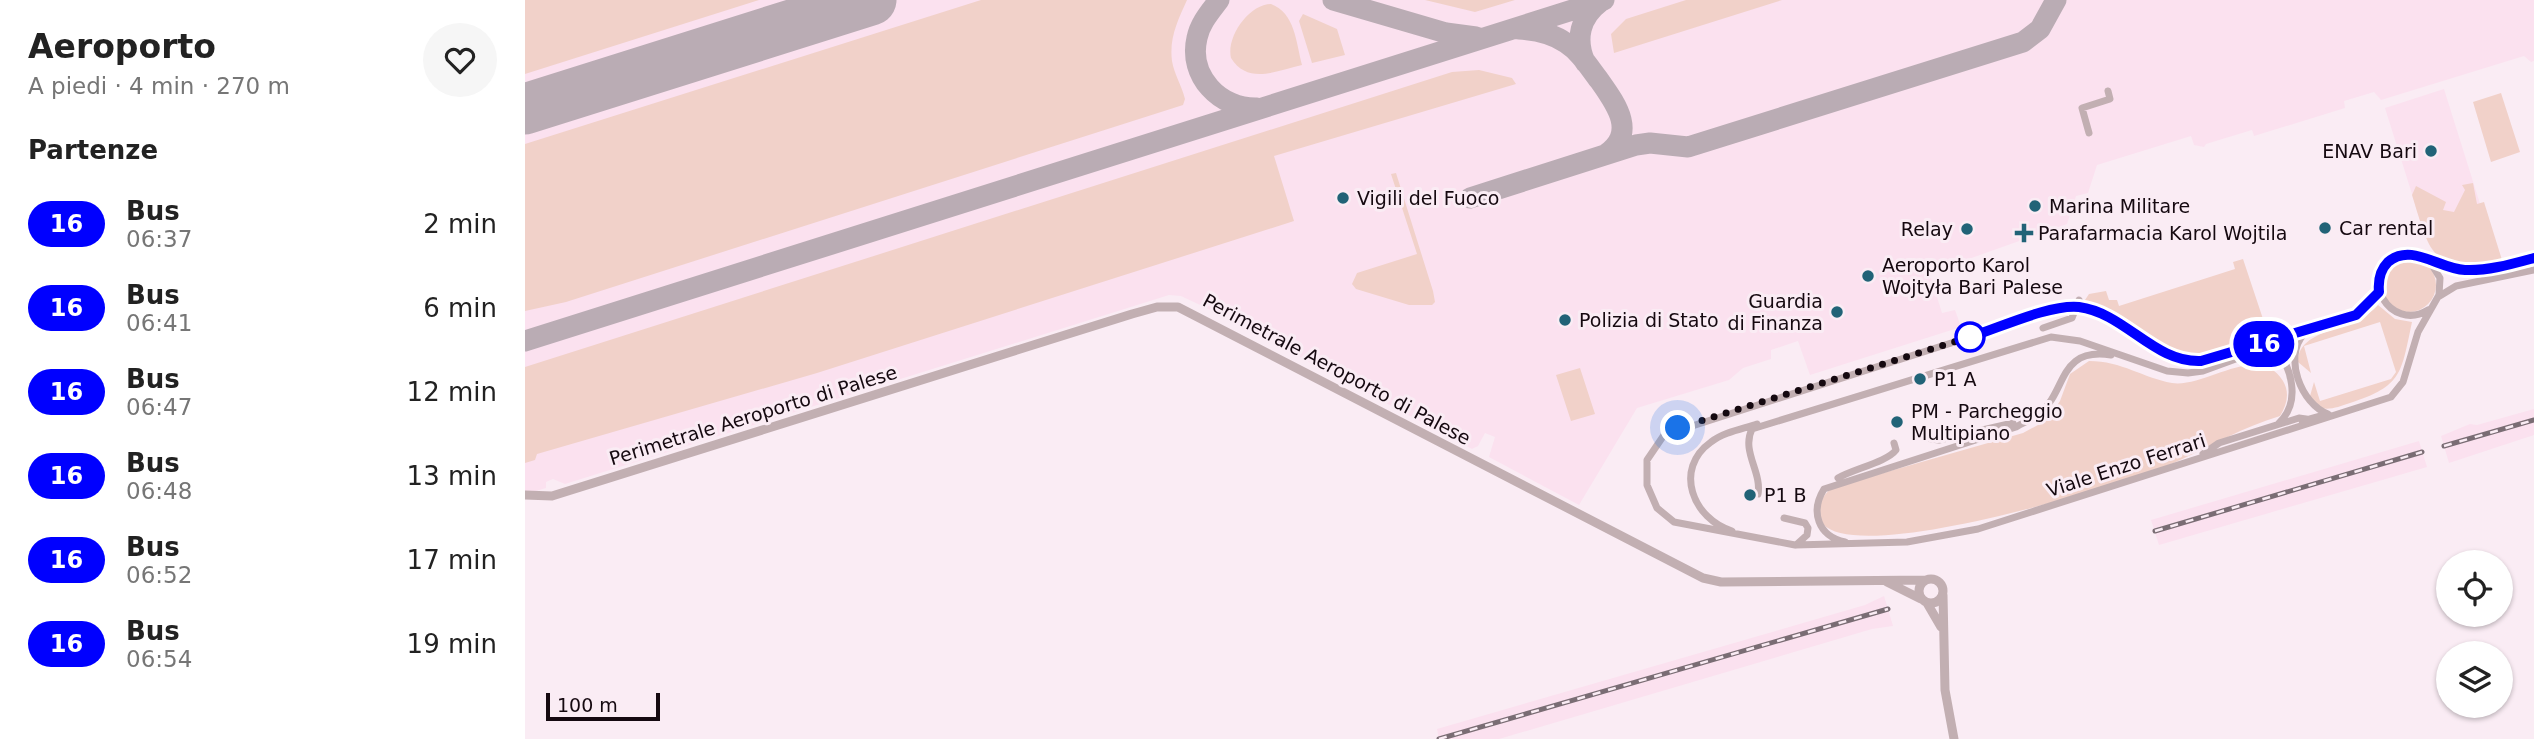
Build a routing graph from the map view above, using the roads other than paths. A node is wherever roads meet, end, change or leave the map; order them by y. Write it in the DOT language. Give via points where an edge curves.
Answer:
graph roads {
  1 [pos="2108,91"];
  2 [pos="2089,133"];
  3 [pos="2534,258"];
  4 [pos="2430,262"];
  5 [pos="2534,270"];
  6 [pos="2379,292"];
  7 [pos="2438,297"];
  8 [pos="2079,300"];
  9 [pos="2428,309"];
  10 [pos="2043,328"];
  11 [pos="2320,328"];
  12 [pos="2305,334"];
  13 [pos="2298,341"];
  14 [pos="2276,346"];
  15 [pos="2129,358"];
  16 [pos="1794,412"];
  17 [pos="2331,415"];
  18 [pos="2030,419"];
  19 [pos="2308,419"];
  20 [pos="2279,423"];
  21 [pos="1929,432"];
  22 [pos="1894,443"];
  23 [pos="2197,458"];
  24 [pos="1830,485"];
  25 [pos="1758,494"];
  26 [pos="525,495"];
  27 [pos="1784,517"];
  28 [pos="1770,541"];
  29 [pos="1858,544"];
  30 [pos="1795,545"];
  31 [pos="1882,580"];
  32 [pos="1926,580"];
  33 [pos="1943,595"];
  34 [pos="1924,601"];
  35 [pos="1941,627"];
  36 [pos="1954,739"];
  1 -- 2 [label="street" via="2110,99 2082,108"];
  3 -- 4 [label="street" via="2469,270"];
  4 -- 6 [label="street" via="2414,254 2395,257 2380,274"];
  4 -- 7 [label="street" via="2440,280"];
  5 -- 7 [label="street, Viale Enzo Ferrari" via="2456,286"];
  6 -- 9 [label="street" via="2384,303 2399,314 2417,315"];
  6 -- 11 [label="street" via="2356,315"];
  7 -- 9 [label="street, Viale Enzo Ferrari"];
  8 -- 10 [label="street" via="2073,318"];
  9 -- 17 [label="street, Viale Enzo Ferrari" via="2403,382 2391,397"];
  11 -- 12 [label="street"];
  11 -- 28 [label="street, bridge" via="2187,362 2089,309 2072,307 1664,435 1647,460 1647,485 1657,508 1674,522"];
  12 -- 13 [label="street"];
  12 -- 14 [label="street"];
  13 -- 14 [label="street"];
  13 -- 17 [label="street" via="2294,359 2309,402"];
  14 -- 15 [label="street" via="2188,373"];
  14 -- 20 [label="street" via="2293,395 2287,416"];
  15 -- 18 [label="street" via="2090,355 2074,363 2063,373 2052,399"];
  15 -- 25 [label="street" via="2051,337 1752,429 1748,446"];
  16 -- 28 [label="street" via="1710,442 1695,460 1692,497 1698,509 1719,527"];
  17 -- 19 [label="street"];
  17 -- 23 [label="street, Viale Enzo Ferrari"];
  18 -- 21 [label="street" via="1939,440 1931,439"];
  18 -- 24 [label="street"];
  19 -- 20 [label="street"];
  19 -- 23 [label="street" via="2217,447"];
  20 -- 23 [label="street" via="2219,443"];
  22 -- 24 [label="street" via="1896,450 1891,456 1854,468"];
  23 -- 29 [label="street, Viale Enzo Ferrari" via="1978,529 1941,538"];
  24 -- 29 [label="street" via="1820,496 1817,519 1831,537"];
  26 -- 31 [label="street, Perimetrale Aeroporto di Palese" via="552,496 1132,314 1178,307 1703,579"];
  27 -- 30 [label="street" via="1808,528"];
  28 -- 30 [label="street, Viale Enzo Ferrari"];
  29 -- 30 [label="street, Viale Enzo Ferrari"];
  31 -- 32 [label="street, Perimetrale Aeroporto di Palese"];
  31 -- 34 [label="street, Perimetrale Aeroporto di Palese"];
  32 -- 33 [label="street" via="1940,583"];
  32 -- 34 [label="street" via="1919,588"];
  33 -- 34 [label="street" via="1934,603"];
  33 -- 35 [label="street"];
  34 -- 35 [label="street"];
  35 -- 36 [label="street"];
}
